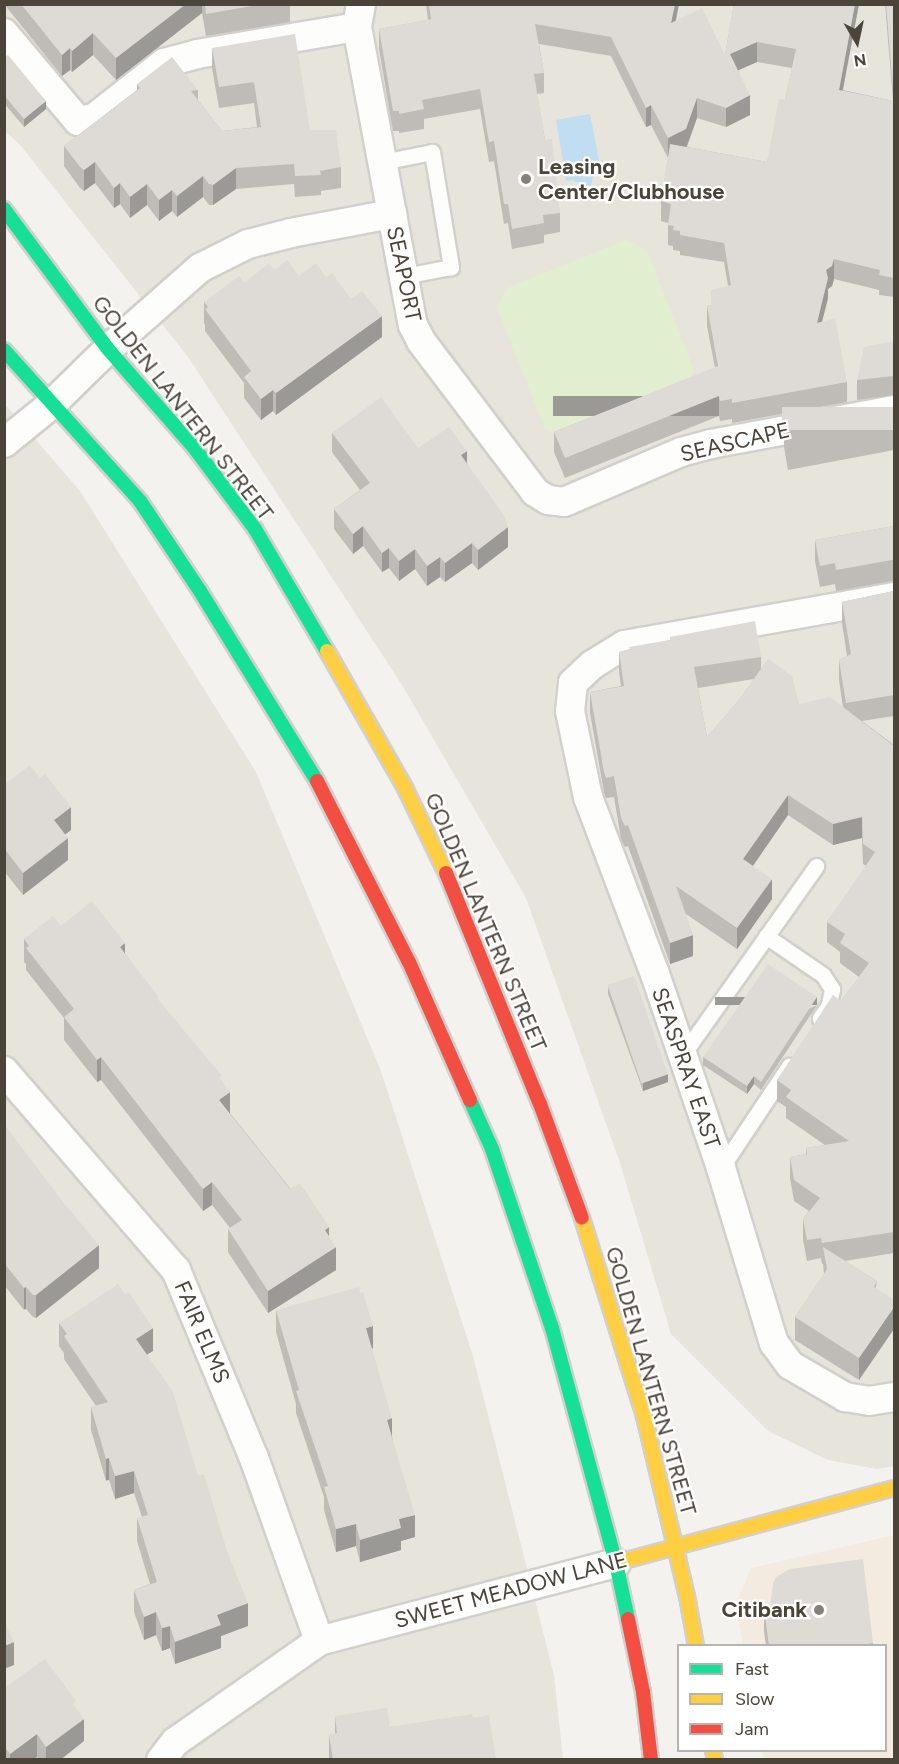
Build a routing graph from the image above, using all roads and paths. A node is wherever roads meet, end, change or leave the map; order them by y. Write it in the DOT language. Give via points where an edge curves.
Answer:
graph roads {
  1 [pos="359,16"];
  2 [pos="4,33"];
  3 [pos="382,162"];
  4 [pos="4,209"];
  5 [pos="392,214"];
  6 [pos="404,276"];
  7 [pos="108,349"];
  8 [pos="4,350"];
  9 [pos="51,405"];
  10 [pos="894,410"];
  11 [pos="4,443"];
  12 [pos="548,500"];
  13 [pos="894,597"];
  14 [pos="816,866"];
  15 [pos="766,936"];
  16 [pos="810,1034"];
  17 [pos="797,1053"];
  18 [pos="681,1057"];
  19 [pos="4,1071"];
  20 [pos="721,1168"];
  21 [pos="882,1399"];
  22 [pos="894,1488"];
  23 [pos="676,1546"];
  24 [pos="616,1563"];
  25 [pos="319,1641"];
  26 [pos="696,1644"];
  27 [pos="175,1754"];
  28 [pos="651,1760"];
  1 -- 2 [label="street" via="164,63 94,118 78,121"];
  1 -- 3 [label="street, SEAPORT"];
  3 -- 5 [label="street, SEAPORT"];
  3 -- 6 [label="lane" via="432,152 451,267"];
  4 -- 7 [label="main road, GOLDEN LANTERN STREET"];
  5 -- 6 [label="street, SEAPORT"];
  5 -- 7 [label="street" via="248,244 200,268"];
  6 -- 12 [label="street, SEAPORT" via="413,325 421,342 535,492"];
  7 -- 9 [label="street"];
  7 -- 23 [label="main road, GOLDEN LANTERN STREET" via="196,450 255,529 356,700 444,868 532,1083 582,1218 644,1416"];
  8 -- 9 [label="main road"];
  9 -- 11 [label="street"];
  9 -- 24 [label="main road" via="140,501 200,591 316,779 375,892 492,1149 552,1328"];
  10 -- 12 [label="street, SEASCAPE" via="711,444 564,502"];
  13 -- 18 [label="street, SEASPRAY EAST" via="624,645 592,665 573,683 570,711 588,797 655,974"];
  14 -- 15 [label="lane"];
  15 -- 16 [label="lane" via="823,975 832,989 829,1005"];
  15 -- 18 [label="lane"];
  17 -- 20 [label="lane"];
  18 -- 20 [label="street, SEASPRAY EAST"];
  19 -- 25 [label="street, FAIR ELMS" via="176,1270 254,1458"];
  20 -- 21 [label="street, SEASPRAY EAST" via="774,1343 790,1365 845,1396"];
  22 -- 23 [label="main road, SWEET MEADOW LANE"];
  23 -- 24 [label="main road, SWEET MEADOW LANE"];
  23 -- 26 [label="main road, GOLDEN LANTERN STREET"];
  24 -- 25 [label="street, SWEET MEADOW LANE"];
  24 -- 28 [label="main road" via="643,1692"];
  25 -- 27 [label="street, SWEET MEADOW LANE"];
}
